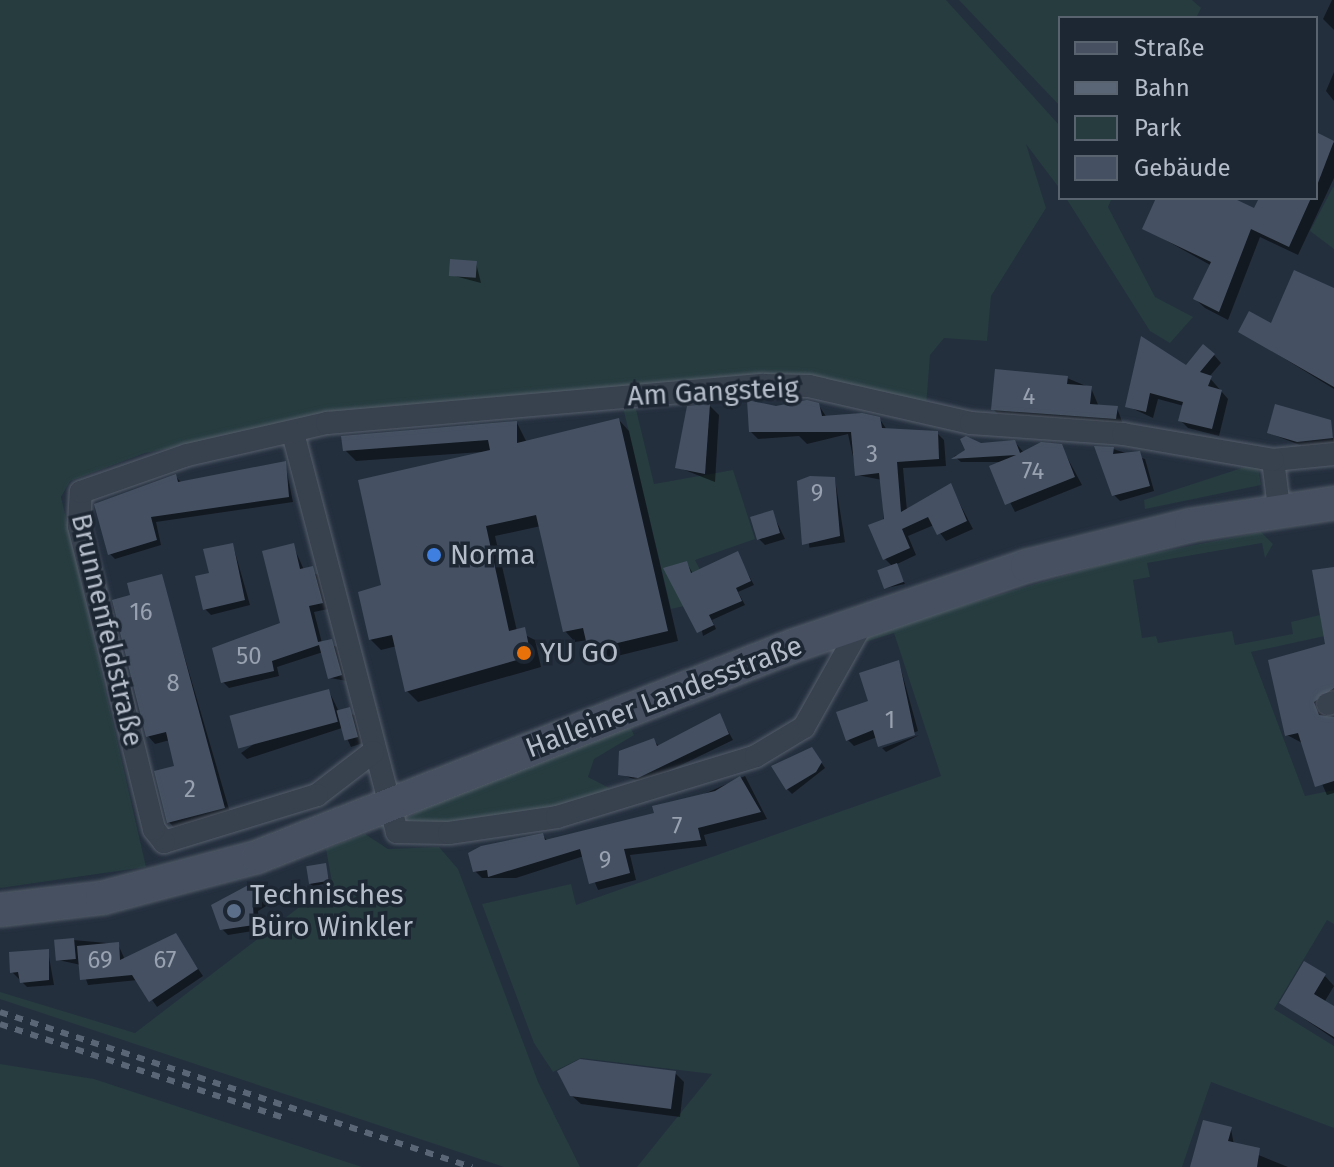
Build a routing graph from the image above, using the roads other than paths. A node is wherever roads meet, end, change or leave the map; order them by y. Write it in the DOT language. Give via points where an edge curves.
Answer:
graph roads {
  1 [pos="293,433"];
  2 [pos="1334,454"];
  3 [pos="1273,460"];
  4 [pos="1334,503"];
  5 [pos="1279,508"];
  6 [pos="863,622"];
  7 [pos="373,752"];
  8 [pos="389,805"];
  9 [pos="0,910"];
  1 -- 3 [label="street, Am Gangsteig" via="374,417 763,385 809,386 971,423 1123,434"];
  1 -- 7 [label="street"];
  1 -- 7 [label="street, Brunnenfeldstraße" via="172,459 87,486 77,499 154,829 169,843 279,812 327,790"];
  2 -- 3 [label="street, Am Gangsteig"];
  3 -- 5 [label="street"];
  4 -- 5 [label="main road, Halleiner Landesstraße"];
  5 -- 6 [label="main road, Halleiner Landesstraße" via="1067,555"];
  6 -- 8 [label="main road, Halleiner Landesstraße"];
  6 -- 8 [label="street" via="804,727 711,775 557,817 449,833 397,832"];
  7 -- 8 [label="street"];
  8 -- 9 [label="main road, Halleiner Landesstraße" via="161,885"];
}
